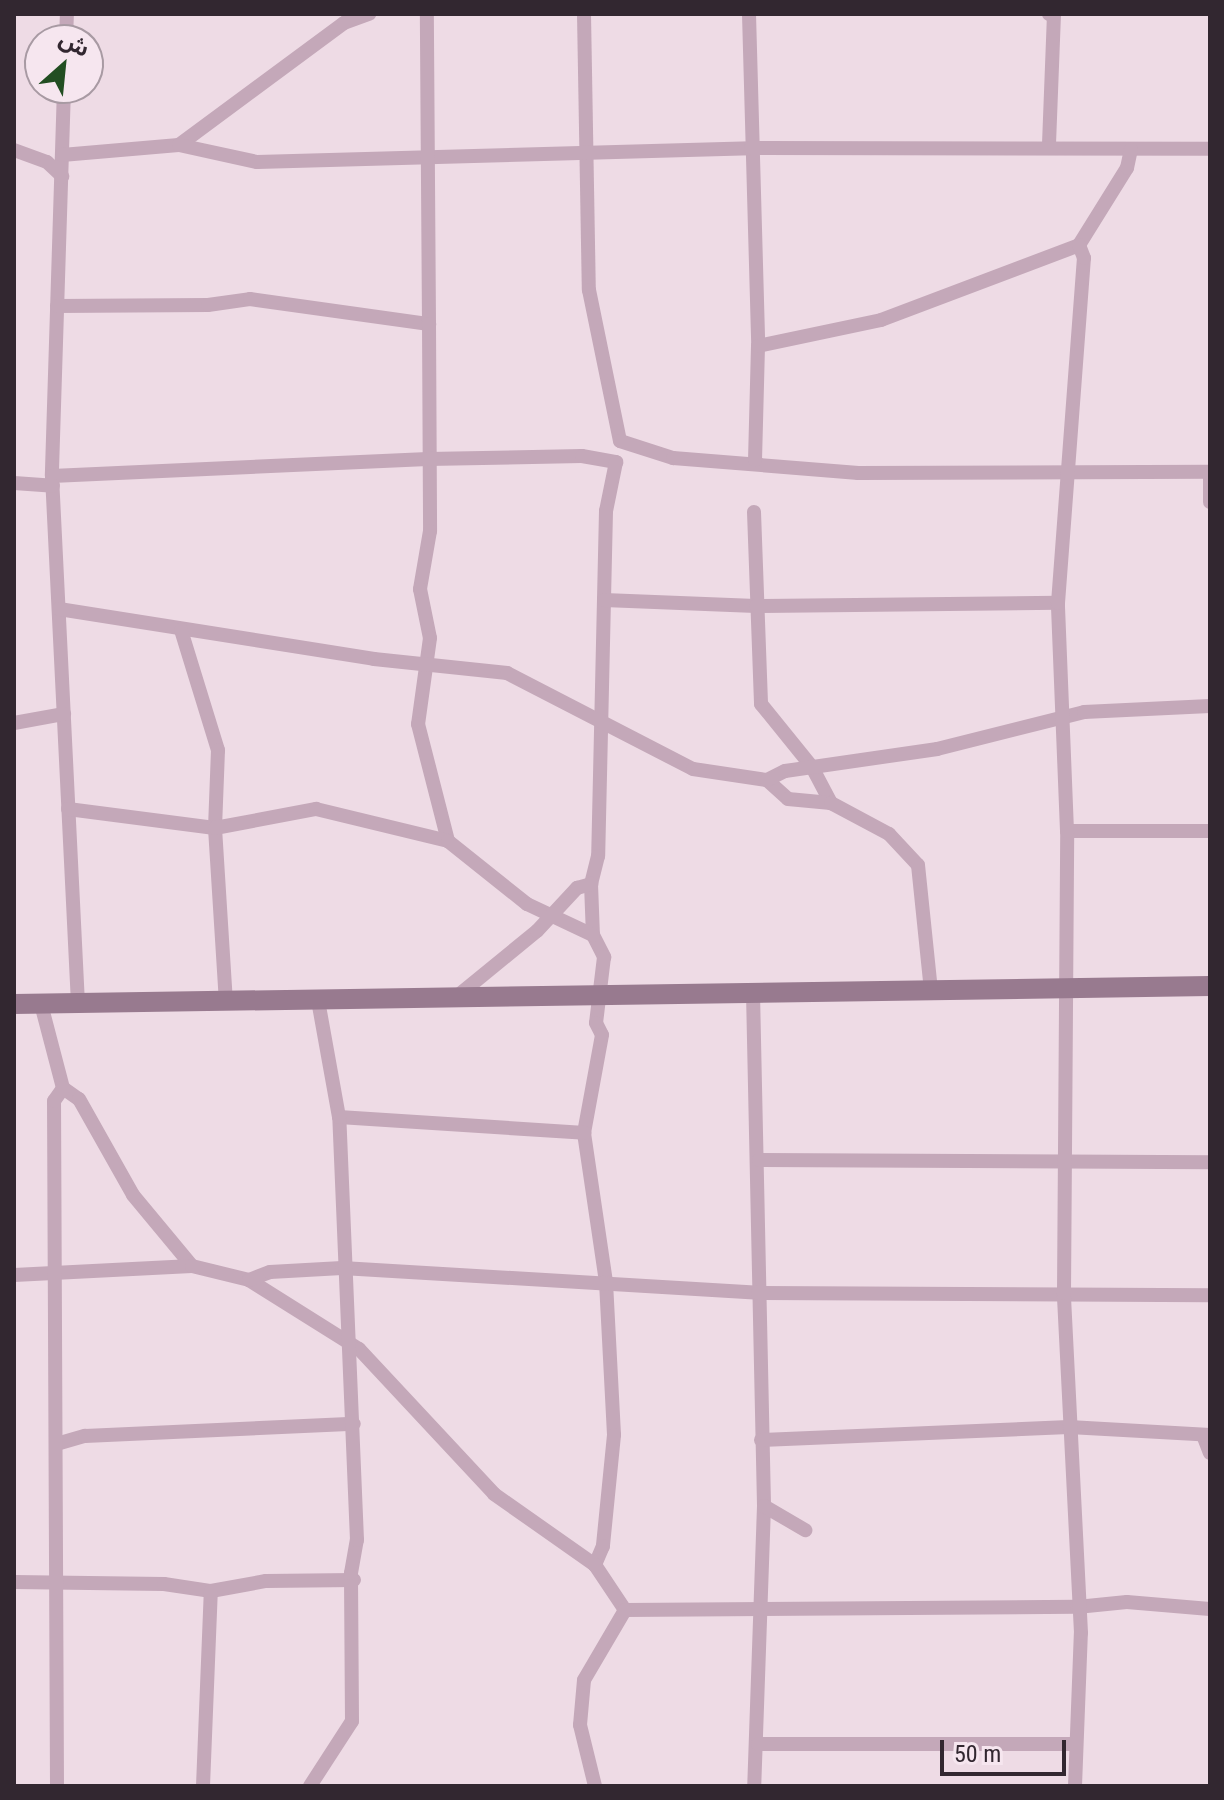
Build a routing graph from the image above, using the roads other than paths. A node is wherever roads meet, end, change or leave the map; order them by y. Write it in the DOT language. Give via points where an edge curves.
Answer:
graph roads {
  1 [pos="369,14"];
  2 [pos="427,14"];
  3 [pos="749,14"];
  4 [pos="1049,14"];
  5 [pos="582,15"];
  6 [pos="64,104"];
  7 [pos="1049,144"];
  8 [pos="179,145"];
  9 [pos="751,148"];
  10 [pos="1131,149"];
  11 [pos="1210,149"];
  12 [pos="14,150"];
  13 [pos="585,150"];
  14 [pos="430,154"];
  15 [pos="62,155"];
  16 [pos="62,176"];
  17 [pos="1079,245"];
  18 [pos="57,306"];
  19 [pos="429,324"];
  20 [pos="758,346"];
  21 [pos="428,459"];
  22 [pos="755,460"];
  23 [pos="1210,472"];
  24 [pos="1068,473"];
  25 [pos="52,481"];
  26 [pos="14,483"];
  27 [pos="1210,502"];
  28 [pos="754,512"];
  29 [pos="604,600"];
  30 [pos="1058,603"];
  31 [pos="756,606"];
  32 [pos="59,609"];
  33 [pos="181,630"];
  34 [pos="427,660"];
  35 [pos="1210,706"];
  36 [pos="64,714"];
  37 [pos="1061,718"];
  38 [pos="598,719"];
  39 [pos="14,723"];
  40 [pos="812,767"];
  41 [pos="767,780"];
  42 [pos="831,803"];
  43 [pos="68,809"];
  44 [pos="215,828"];
  45 [pos="1067,831"];
  46 [pos="1210,831"];
  47 [pos="448,841"];
  48 [pos="591,884"];
  49 [pos="548,915"];
  50 [pos="593,935"];
  51 [pos="1210,986"];
  52 [pos="1064,989"];
  53 [pos="931,991"];
  54 [pos="753,993"];
  55 [pos="600,995"];
  56 [pos="455,998"];
  57 [pos="318,1000"];
  58 [pos="226,1001"];
  59 [pos="78,1003"];
  60 [pos="14,1004"];
  61 [pos="41,1004"];
  62 [pos="63,1088"];
  63 [pos="339,1117"];
  64 [pos="584,1133"];
  65 [pos="759,1160"];
  66 [pos="1210,1162"];
  67 [pos="1064,1163"];
  68 [pos="192,1266"];
  69 [pos="342,1268"];
  70 [pos="55,1273"];
  71 [pos="14,1275"];
  72 [pos="249,1280"];
  73 [pos="606,1282"];
  74 [pos="758,1293"];
  75 [pos="1064,1293"];
  76 [pos="1210,1295"];
  77 [pos="344,1338"];
  78 [pos="354,1424"];
  79 [pos="1069,1427"];
  80 [pos="1206,1435"];
  81 [pos="761,1440"];
  82 [pos="60,1443"];
  83 [pos="1210,1453"];
  84 [pos="764,1506"];
  85 [pos="805,1530"];
  86 [pos="595,1565"];
  87 [pos="354,1580"];
  88 [pos="56,1581"];
  89 [pos="14,1582"];
  90 [pos="211,1591"];
  91 [pos="1077,1607"];
  92 [pos="1210,1609"];
  93 [pos="625,1610"];
  94 [pos="759,1612"];
  95 [pos="758,1744"];
  96 [pos="1072,1744"];
  97 [pos="57,1786"];
  98 [pos="203,1786"];
  99 [pos="310,1786"];
  100 [pos="595,1786"];
  101 [pos="754,1786"];
  102 [pos="1075,1786"];
  1 -- 8 [label="street" via="344,23"];
  2 -- 14 [label="street"];
  3 -- 9 [label="street"];
  4 -- 7 [label="street" via="1054,14"];
  5 -- 13 [label="street"];
  6 -- 15 [label="street"];
  7 -- 9 [label="street"];
  7 -- 10 [label="street"];
  8 -- 14 [label="street" via="257,162"];
  8 -- 15 [label="street"];
  9 -- 13 [label="street"];
  9 -- 20 [label="street"];
  10 -- 11 [label="street"];
  10 -- 17 [label="street" via="1127,168"];
  12 -- 16 [label="street" via="47,162"];
  13 -- 14 [label="street"];
  13 -- 22 [label="street" via="589,290 613,429 620,441 673,458"];
  14 -- 19 [label="street"];
  15 -- 16 [label="street"];
  16 -- 18 [label="street"];
  17 -- 20 [label="street" via="881,320"];
  17 -- 24 [label="street" via="1084,258"];
  18 -- 19 [label="street" via="208,305 250,299"];
  18 -- 25 [label="street"];
  19 -- 21 [label="street"];
  20 -- 22 [label="street"];
  21 -- 25 [label="street"];
  21 -- 29 [label="street" via="582,456 616,462 606,511"];
  21 -- 34 [label="street" via="430,531 420,589 430,638"];
  22 -- 24 [label="street" via="858,473"];
  23 -- 24 [label="street"];
  23 -- 27 [label="street"];
  24 -- 30 [label="street"];
  25 -- 26 [label="street"];
  25 -- 32 [label="street"];
  28 -- 31 [label="street"];
  29 -- 31 [label="street"];
  29 -- 38 [label="street"];
  30 -- 31 [label="street"];
  30 -- 37 [label="street"];
  31 -- 40 [label="street" via="761,704"];
  32 -- 33 [label="street"];
  32 -- 36 [label="street"];
  33 -- 34 [label="street" via="374,659"];
  33 -- 44 [label="street" via="218,750"];
  34 -- 38 [label="street" via="507,673"];
  34 -- 47 [label="street" via="418,724"];
  35 -- 37 [label="street"];
  36 -- 39 [label="street"];
  36 -- 43 [label="street"];
  37 -- 40 [label="street" via="937,749"];
  37 -- 45 [label="street"];
  38 -- 41 [label="street" via="693,769"];
  38 -- 48 [label="street" via="598,856"];
  40 -- 41 [label="street"];
  40 -- 42 [label="street"];
  41 -- 42 [label="street" via="788,799"];
  42 -- 53 [label="street" via="889,834 918,865"];
  43 -- 44 [label="street"];
  43 -- 59 [label="street"];
  44 -- 47 [label="street" via="316,809"];
  44 -- 58 [label="street"];
  45 -- 46 [label="street"];
  45 -- 52 [label="street"];
  47 -- 49 [label="street"];
  48 -- 49 [label="street"];
  48 -- 50 [label="street"];
  49 -- 50 [label="street"];
  49 -- 56 [label="street"];
  50 -- 55 [label="street" via="604,957"];
  51 -- 52 [label="main road"];
  52 -- 53 [label="main road"];
  52 -- 67 [label="street"];
  53 -- 54 [label="main road"];
  54 -- 55 [label="main road"];
  54 -- 65 [label="street"];
  55 -- 56 [label="main road"];
  55 -- 64 [label="street" via="596,1023 602,1035"];
  56 -- 57 [label="main road"];
  57 -- 58 [label="main road"];
  57 -- 63 [label="street"];
  58 -- 59 [label="main road"];
  59 -- 61 [label="main road"];
  60 -- 61 [label="main road"];
  61 -- 62 [label="street"];
  62 -- 68 [label="street" via="79,1099 133,1195"];
  62 -- 70 [label="street" via="54,1101"];
  63 -- 64 [label="street"];
  63 -- 69 [label="street"];
  64 -- 73 [label="street"];
  65 -- 67 [label="street"];
  65 -- 74 [label="street"];
  66 -- 67 [label="street"];
  67 -- 75 [label="street"];
  68 -- 70 [label="street"];
  68 -- 72 [label="street"];
  69 -- 72 [label="street" via="270,1272"];
  69 -- 73 [label="street"];
  69 -- 77 [label="street"];
  70 -- 71 [label="street"];
  70 -- 82 [label="street"];
  72 -- 77 [label="street"];
  73 -- 74 [label="street"];
  73 -- 86 [label="street" via="614,1435 603,1546"];
  74 -- 75 [label="street"];
  74 -- 81 [label="street"];
  75 -- 76 [label="street"];
  75 -- 79 [label="street"];
  77 -- 78 [label="street"];
  77 -- 86 [label="street" via="494,1494"];
  78 -- 82 [label="street" via="85,1436"];
  78 -- 87 [label="street"];
  79 -- 80 [label="street"];
  79 -- 81 [label="street"];
  79 -- 91 [label="street"];
  80 -- 83 [label="street"];
  81 -- 84 [label="street"];
  82 -- 88 [label="street"];
  84 -- 85 [label="street"];
  84 -- 94 [label="street"];
  86 -- 93 [label="street"];
  87 -- 90 [label="street" via="266,1581"];
  87 -- 99 [label="street" via="352,1721"];
  88 -- 89 [label="street"];
  88 -- 90 [label="street"];
  88 -- 97 [label="street"];
  90 -- 98 [label="street"];
  91 -- 92 [label="street" via="1127,1602"];
  91 -- 94 [label="street"];
  91 -- 96 [label="street" via="1081,1633"];
  93 -- 94 [label="street"];
  93 -- 100 [label="street" via="584,1680 580,1725"];
  94 -- 95 [label="street"];
  95 -- 96 [label="street"];
  95 -- 101 [label="street"];
  96 -- 102 [label="street"];
}
